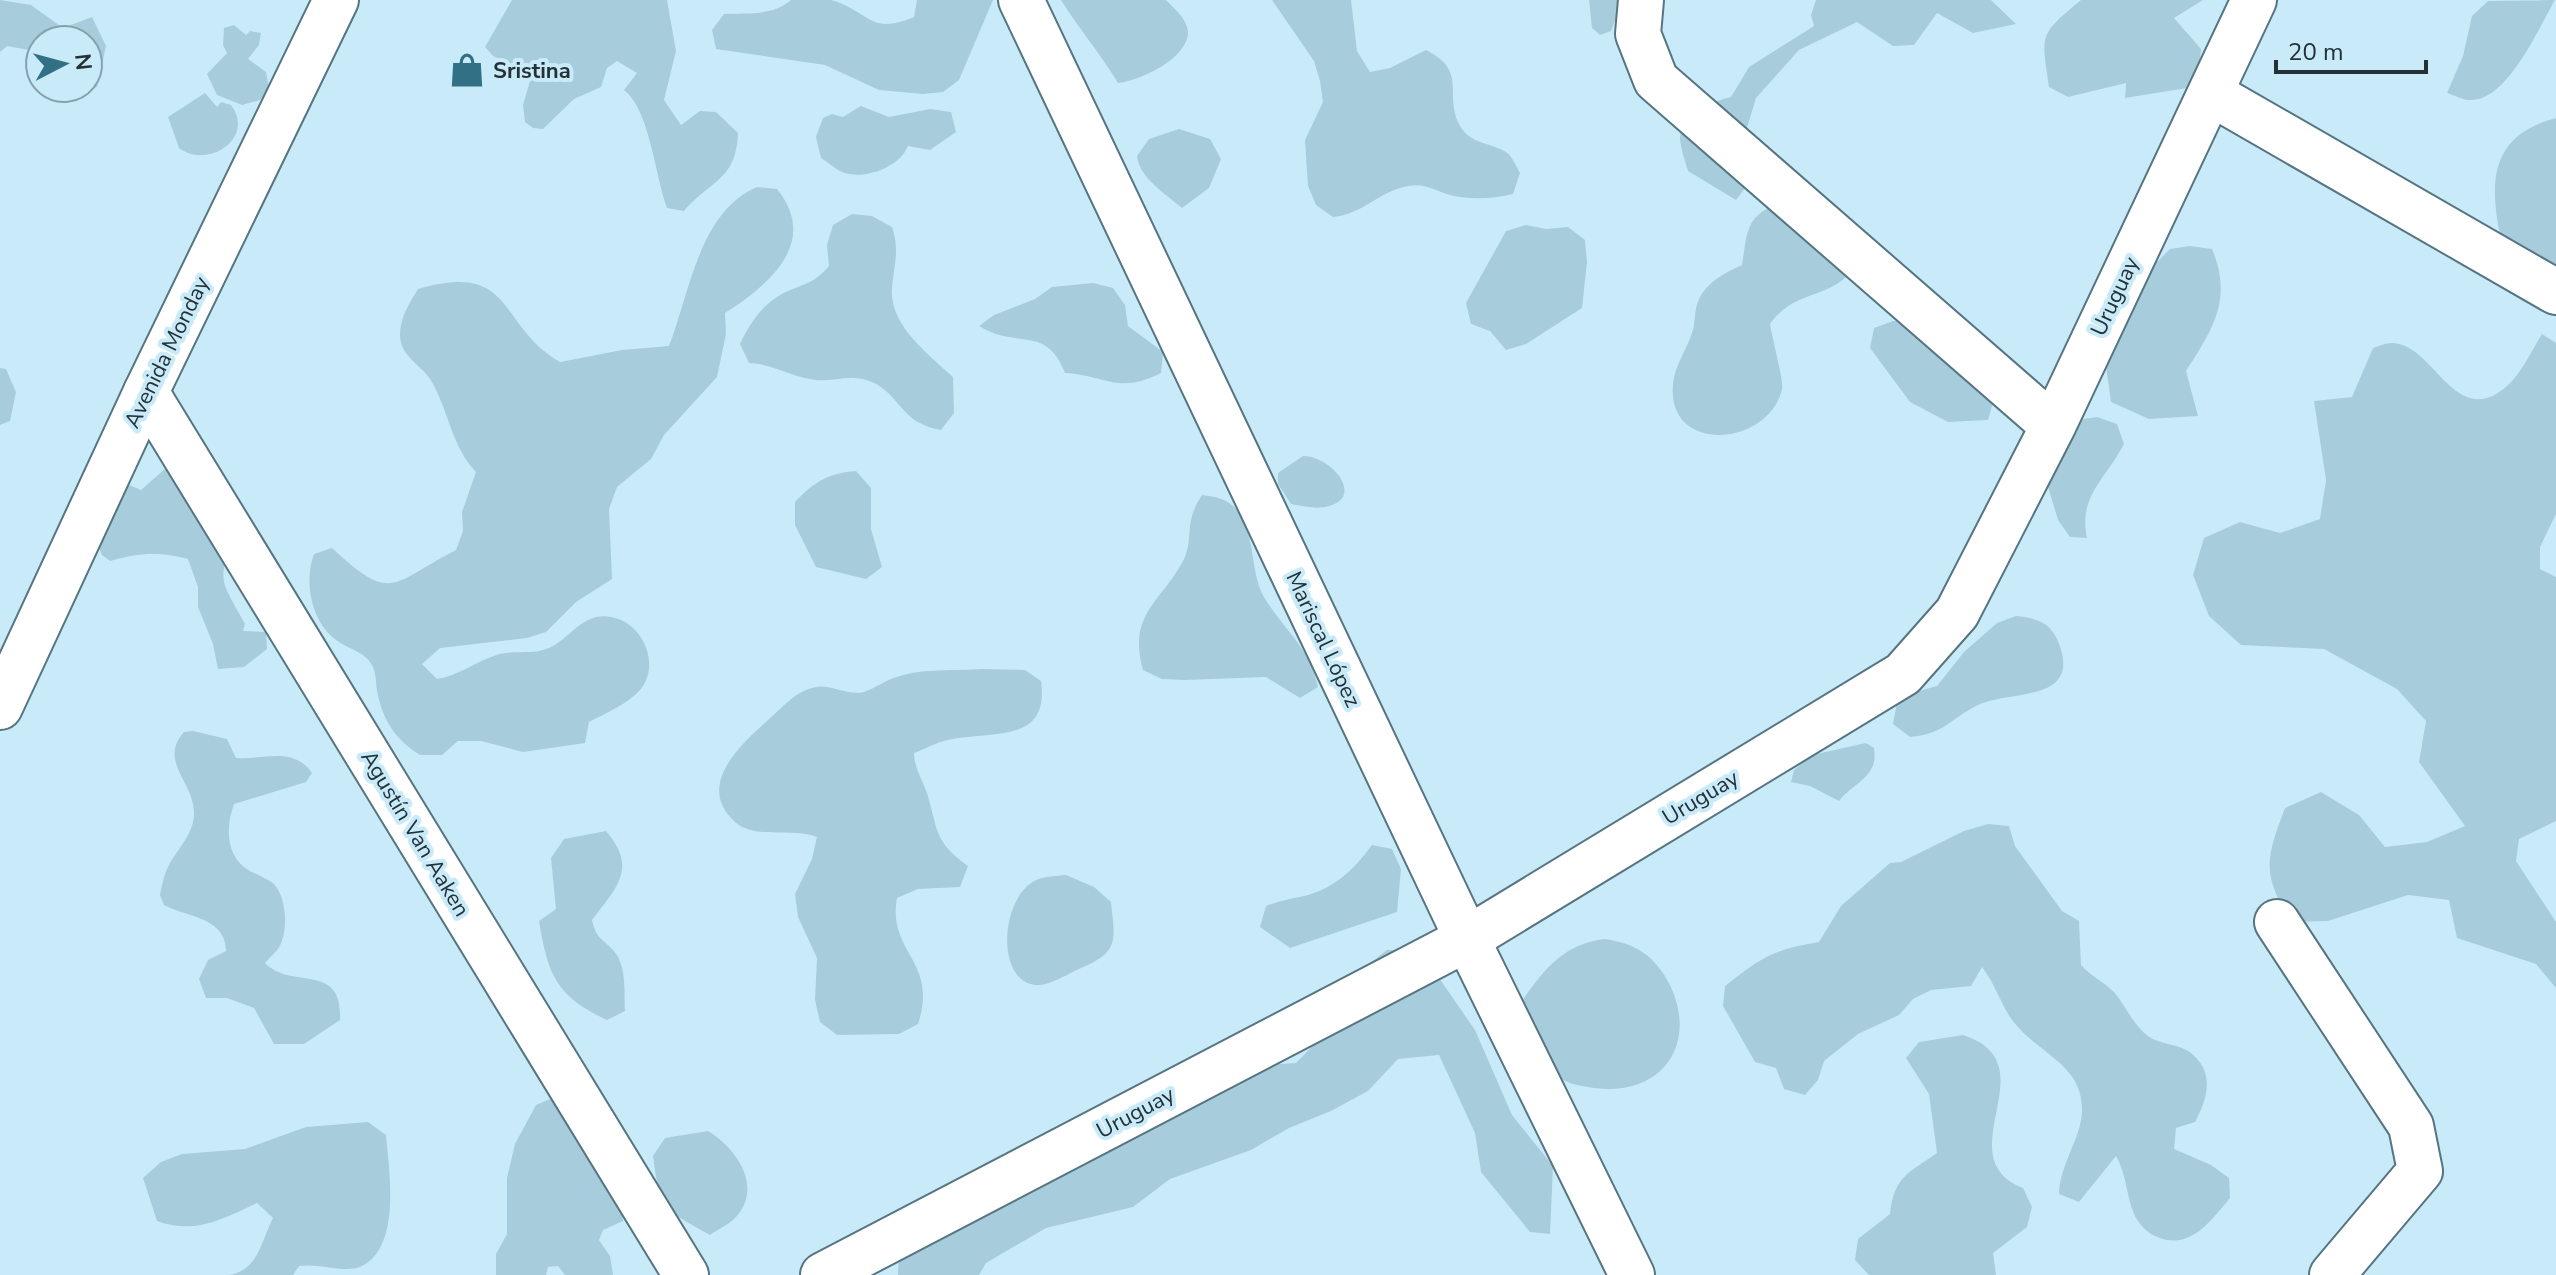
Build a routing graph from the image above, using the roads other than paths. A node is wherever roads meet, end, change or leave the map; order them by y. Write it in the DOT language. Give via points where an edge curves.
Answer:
graph roads {
  1 [pos="336,0"];
  2 [pos="1021,0"];
  3 [pos="1641,0"];
  4 [pos="2254,0"];
  5 [pos="2210,93"];
  6 [pos="2556,292"];
  7 [pos="146,392"];
  8 [pos="2053,426"];
  9 [pos="0,707"];
  10 [pos="2277,922"];
  11 [pos="1467,939"];
  12 [pos="686,1275"];
  13 [pos="823,1275"];
  14 [pos="1632,1275"];
  15 [pos="2332,1275"];
  1 -- 7 [label="street, Avenida Monday"];
  2 -- 11 [label="street, Mariscal López"];
  3 -- 8 [label="street" via="1638,34 1656,80"];
  4 -- 5 [label="street, Uruguay"];
  5 -- 6 [label="street"];
  5 -- 8 [label="street, Uruguay"];
  7 -- 9 [label="street, Avenida Monday"];
  7 -- 12 [label="street, Agustín Van Aaken"];
  8 -- 11 [label="street, Uruguay" via="1957,613 1903,674"];
  10 -- 15 [label="street" via="2411,1126 2420,1171"];
  11 -- 13 [label="street, Uruguay"];
  11 -- 14 [label="street, Mariscal López"];
}
